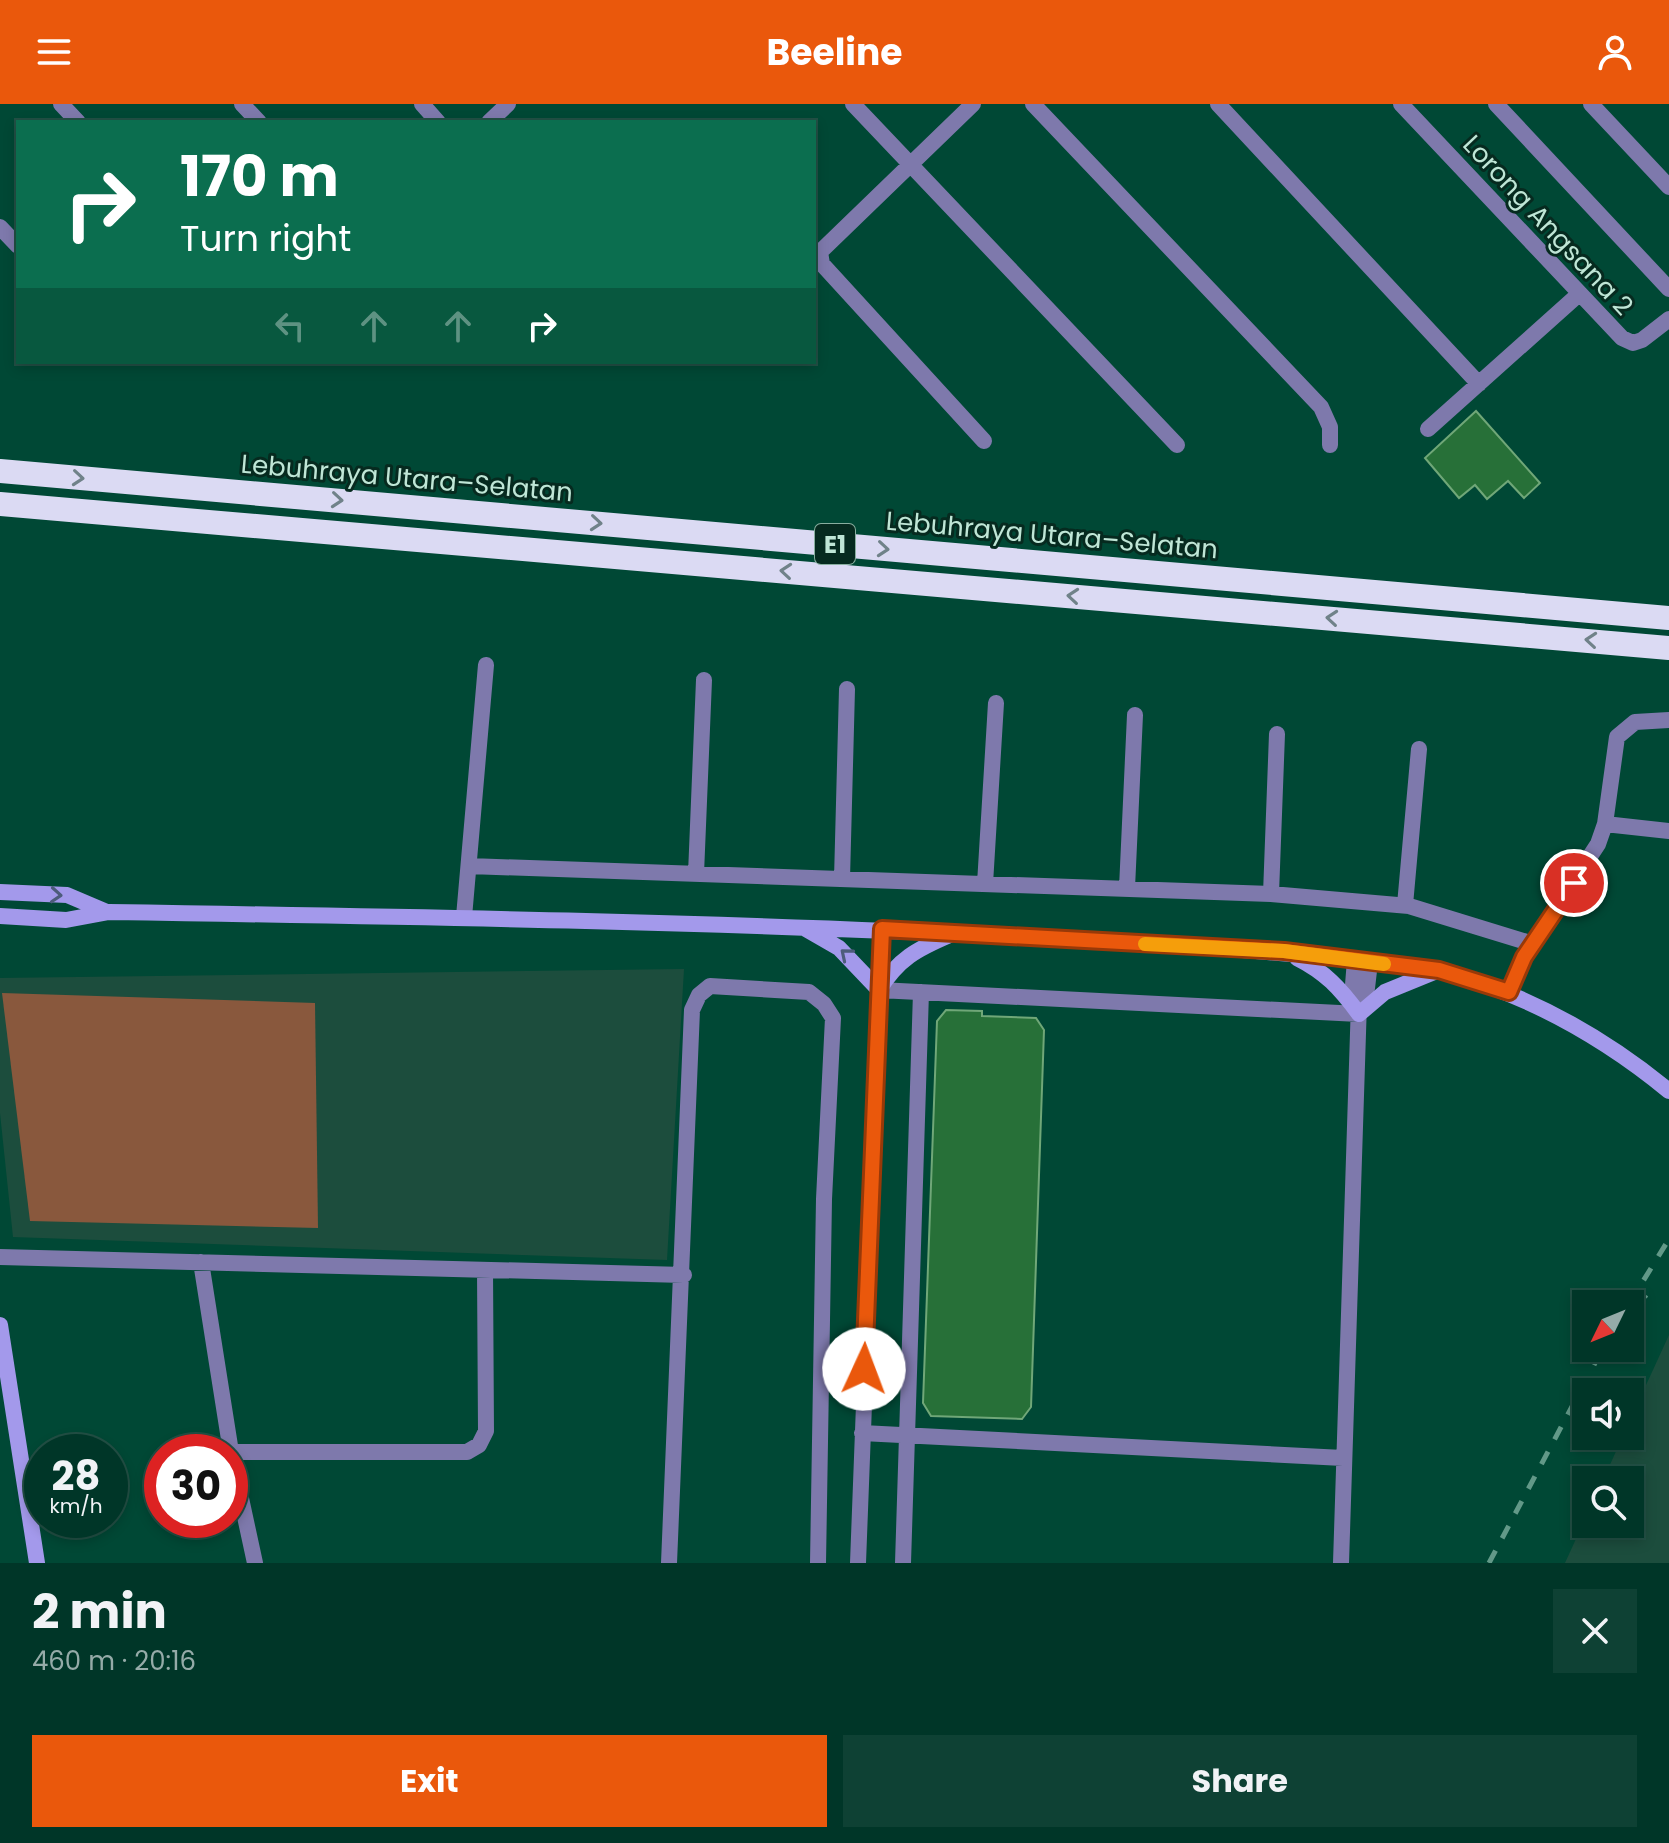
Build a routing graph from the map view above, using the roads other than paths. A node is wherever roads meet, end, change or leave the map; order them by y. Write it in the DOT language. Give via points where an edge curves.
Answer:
graph roads {
  1 [pos="61,104"];
  2 [pos="242,104"];
  3 [pos="422,104"];
  4 [pos="508,104"];
  5 [pos="853,104"];
  6 [pos="973,104"];
  7 [pos="1033,104"];
  8 [pos="1218,104"];
  9 [pos="1401,104"];
  10 [pos="1496,104"];
  11 [pos="1591,104"];
  12 [pos="76,120"];
  13 [pos="257,120"];
  14 [pos="436,120"];
  15 [pos="491,120"];
  16 [pos="909,164"];
  17 [pos="1669,187"];
  18 [pos="0,227"];
  19 [pos="16,244"];
  20 [pos="1669,289"];
  21 [pos="1579,294"];
  22 [pos="1669,319"];
  23 [pos="1479,384"];
  24 [pos="1428,429"];
  25 [pos="984,441"];
  26 [pos="1177,445"];
  27 [pos="1330,445"];
  28 [pos="0,471"];
  29 [pos="0,504"];
  30 [pos="1669,618"];
  31 [pos="1669,648"];
  32 [pos="486,665"];
  33 [pos="704,680"];
  34 [pos="847,689"];
  35 [pos="996,703"];
  36 [pos="1135,715"];
  37 [pos="1669,720"];
  38 [pos="1277,734"];
  39 [pos="1419,749"];
  40 [pos="1605,824"];
  41 [pos="1669,831"];
  42 [pos="469,866"];
  43 [pos="696,874"];
  44 [pos="842,879"];
  45 [pos="0,882"];
  46 [pos="985,884"];
  47 [pos="1127,888"];
  48 [pos="7,892"];
  49 [pos="1271,894"];
  50 [pos="1405,905"];
  51 [pos="109,912"];
  52 [pos="8,917"];
  53 [pos="464,917"];
  54 [pos="805,928"];
  55 [pos="0,929"];
  56 [pos="882,929"];
  57 [pos="954,933"];
  58 [pos="1533,944"];
  59 [pos="1284,951"];
  60 [pos="1362,961"];
  61 [pos="1439,970"];
  62 [pos="879,990"];
  63 [pos="921,992"];
  64 [pos="1509,992"];
  65 [pos="1359,1008"];
  66 [pos="1669,1091"];
  67 [pos="0,1257"];
  68 [pos="201,1262"];
  69 [pos="485,1270"];
  70 [pos="684,1275"];
  71 [pos="0,1325"];
  72 [pos="862,1433"];
  73 [pos="228,1434"];
  74 [pos="908,1435"];
  75 [pos="248,1452"];
  76 [pos="1343,1458"];
  77 [pos="248,1531"];
  78 [pos="37,1563"];
  79 [pos="255,1563"];
  80 [pos="669,1563"];
  81 [pos="818,1563"];
  82 [pos="858,1563"];
  83 [pos="903,1563"];
  84 [pos="1341,1563"];
  1 -- 12 [label="street"];
  2 -- 13 [label="street"];
  3 -- 14 [label="street"];
  4 -- 15 [label="street"];
  5 -- 16 [label="street"];
  6 -- 16 [label="street"];
  7 -- 27 [label="street" via="1321,407 1330,427"];
  8 -- 23 [label="street"];
  9 -- 21 [label="street, Lorong Angsana 2"];
  10 -- 20 [label="street"];
  11 -- 17 [label="street"];
  16 -- 25 [label="street" via="827,241 820,252 822,264"];
  16 -- 26 [label="street"];
  18 -- 19 [label="street"];
  21 -- 22 [label="street, Lorong Angsana 2" via="1633,343"];
  21 -- 23 [label="street"];
  23 -- 24 [label="street"];
  28 -- 30 [label="highway, Lebuhraya Utara–Selatan / E1, one-way"];
  31 -- 29 [label="highway, E1, one-way"];
  32 -- 42 [label="street"];
  33 -- 43 [label="street"];
  34 -- 44 [label="street"];
  35 -- 46 [label="street"];
  36 -- 47 [label="street"];
  37 -- 40 [label="street" via="1635,722 1617,737"];
  38 -- 49 [label="street"];
  39 -- 50 [label="street"];
  40 -- 41 [label="street"];
  40 -- 58 [label="street" via="1588,863"];
  42 -- 43 [label="street"];
  42 -- 53 [label="street"];
  43 -- 44 [label="street"];
  44 -- 46 [label="street"];
  45 -- 48 [label="main road"];
  46 -- 47 [label="street"];
  47 -- 49 [label="street"];
  48 -- 51 [label="main road, one-way" via="67,895"];
  49 -- 50 [label="street"];
  50 -- 58 [label="street"];
  51 -- 52 [label="main road" via="66,920"];
  51 -- 53 [label="main road"];
  52 -- 55 [label="main road"];
  53 -- 54 [label="main road"];
  54 -- 56 [label="main road"];
  62 -- 54 [label="main road, one-way" via="839,948"];
  56 -- 57 [label="main road"];
  56 -- 62 [label="street"];
  57 -- 59 [label="main road"];
  57 -- 62 [label="main road" via="912,951"];
  58 -- 64 [label="street"];
  59 -- 60 [label="main road"];
  59 -- 65 [label="main road" via="1320,970"];
  60 -- 61 [label="main road"];
  60 -- 65 [label="street" via="1367,988"];
  61 -- 64 [label="main road"];
  61 -- 65 [label="main road"];
  62 -- 63 [label="street"];
  62 -- 72 [label="street"];
  63 -- 65 [label="street"];
  63 -- 74 [label="street"];
  64 -- 66 [label="main road" via="1588,1034"];
  65 -- 76 [label="street"];
  67 -- 68 [label="street"];
  68 -- 69 [label="street"];
  68 -- 73 [label="street"];
  69 -- 70 [label="street"];
  69 -- 75 [label="street" via="486,1431 479,1445 467,1452"];
  70 -- 80 [label="street"];
  70 -- 81 [label="street" via="692,1010 710,986 809,992 833,1018 824,1199"];
  71 -- 78 [label="main road"];
  72 -- 74 [label="street"];
  72 -- 82 [label="street"];
  74 -- 76 [label="street"];
  74 -- 83 [label="street"];
  76 -- 84 [label="street"];
  77 -- 79 [label="street"];
}
